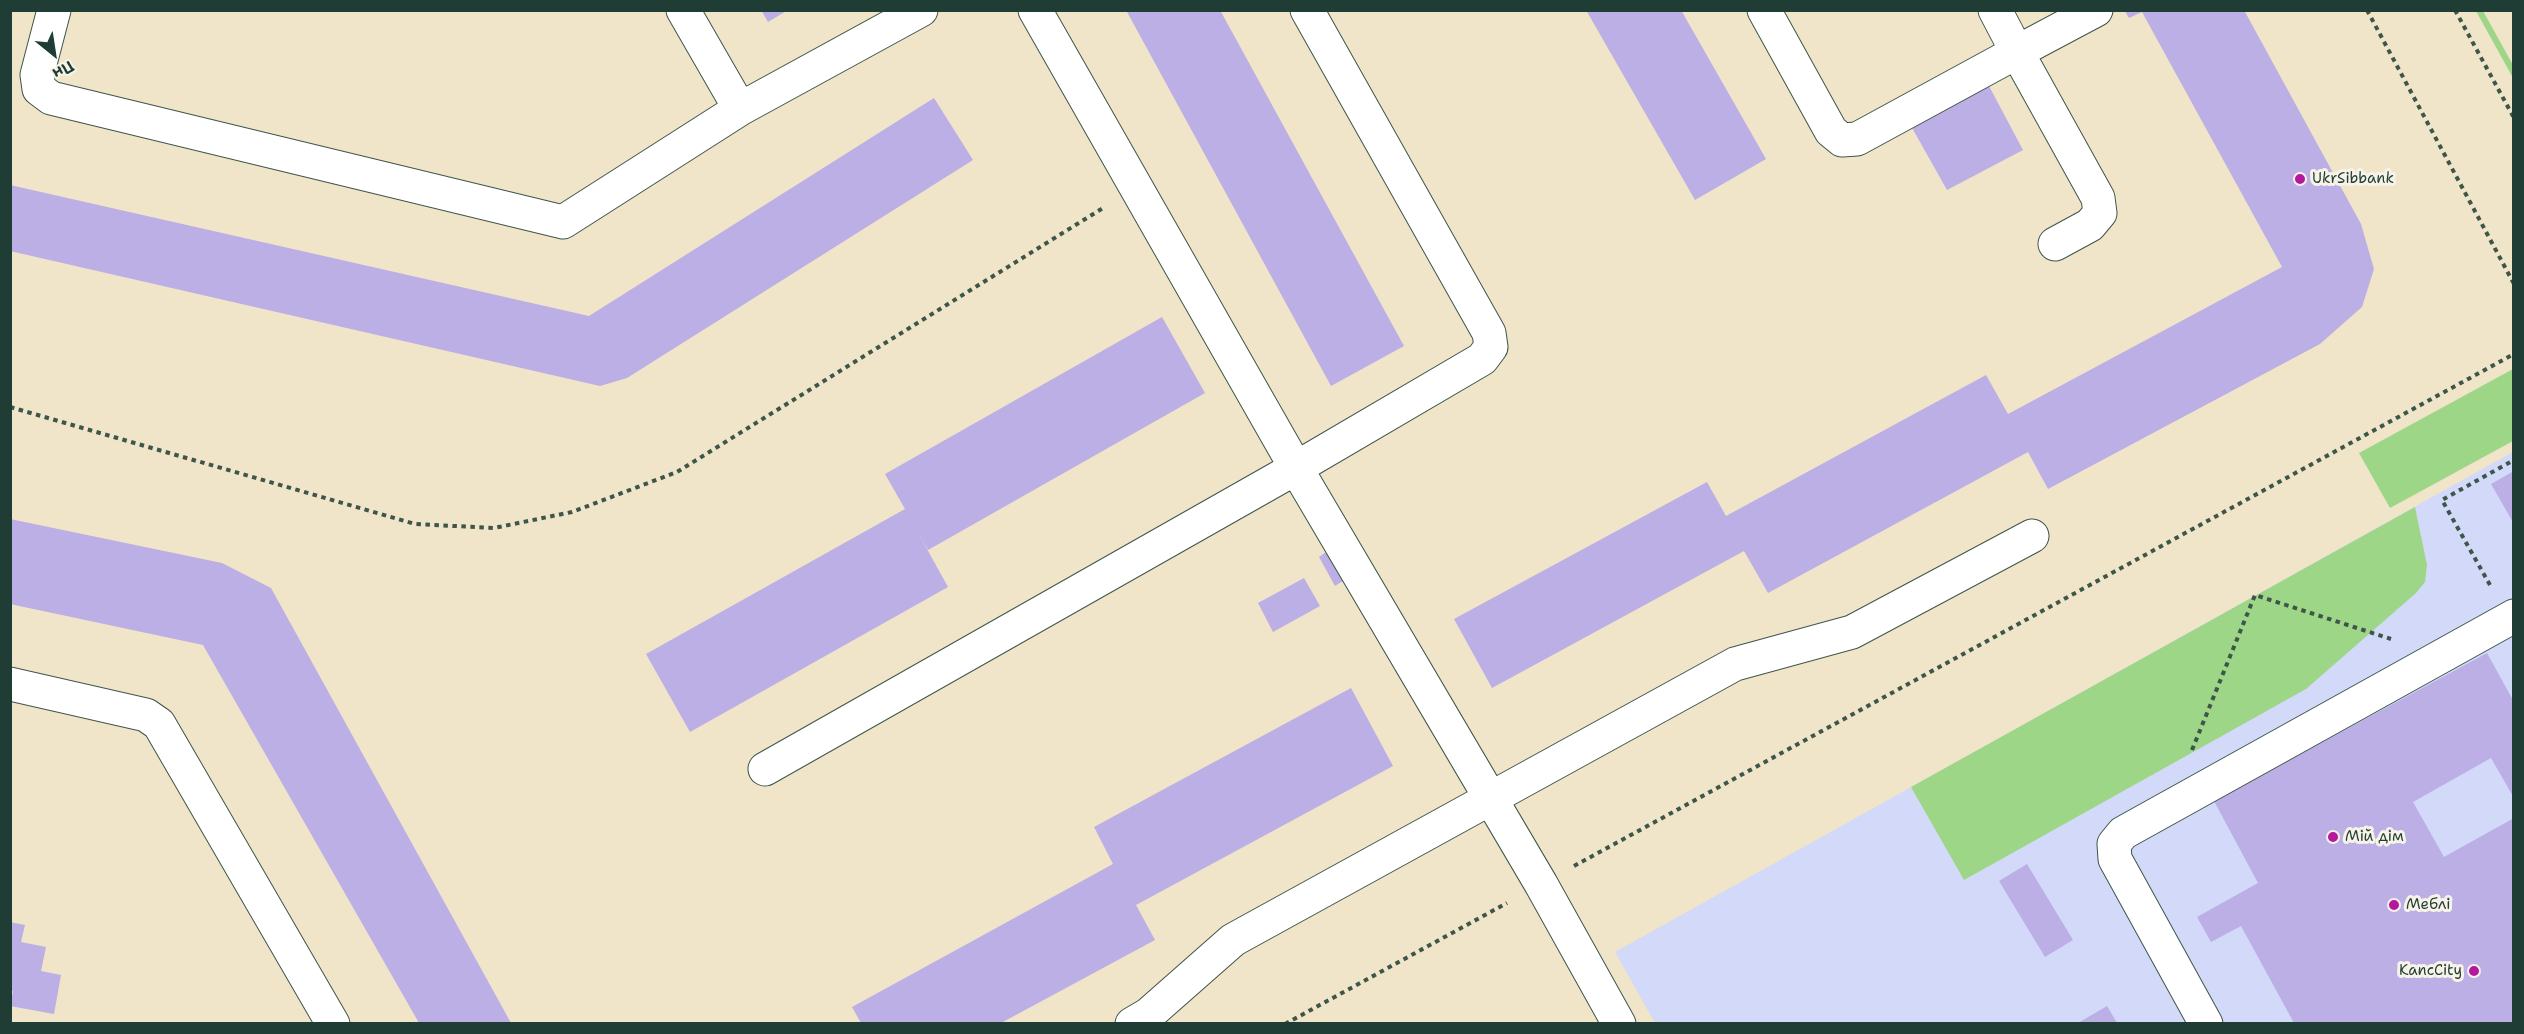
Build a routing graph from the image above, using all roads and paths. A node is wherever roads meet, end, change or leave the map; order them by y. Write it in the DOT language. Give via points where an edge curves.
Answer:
graph roads {
  1 [pos="54,10"];
  2 [pos="683,10"];
  3 [pos="921,10"];
  4 [pos="1035,10"];
  5 [pos="1307,10"];
  6 [pos="1764,10"];
  7 [pos="1995,10"];
  8 [pos="2096,10"];
  9 [pos="2367,10"];
  10 [pos="2455,10"];
  11 [pos="2017,52"];
  12 [pos="740,109"];
  13 [pos="2514,118"];
  14 [pos="1136,188"];
  15 [pos="2055,244"];
  16 [pos="2514,284"];
  17 [pos="2514,354"];
  18 [pos="10,407"];
  19 [pos="2514,460"];
  20 [pos="1296,468"];
  21 [pos="2032,536"];
  22 [pos="2491,587"];
  23 [pos="2514,615"];
  24 [pos="2443,656"];
  25 [pos="10,684"];
  26 [pos="765,769"];
  27 [pos="1491,800"];
  28 [pos="2169,807"];
  29 [pos="1541,884"];
  30 [pos="333,1023"];
  31 [pos="1132,1023"];
  32 [pos="1285,1023"];
  33 [pos="1619,1023"];
  34 [pos="2206,1023"];
  1 -- 12 [label="lane" via="37,75 39,89 51,98 556,222 571,219"];
  2 -- 12 [label="lane"];
  3 -- 12 [label="lane"];
  4 -- 14 [label="lane"];
  5 -- 20 [label="lane" via="1489,333 1491,347 1482,359"];
  6 -- 11 [label="lane" via="1831,131 1842,140 1857,139"];
  7 -- 11 [label="lane"];
  8 -- 11 [label="lane"];
  9 -- 16 [label="path"];
  10 -- 13 [label="path"];
  11 -- 15 [label="lane" via="2098,198 2100,213 2090,225"];
  14 -- 18 [label="path" via="677,472 572,512 494,528 415,524"];
  14 -- 20 [label="lane"];
  17 -- 29 [label="path"];
  19 -- 22 [label="path" via="2442,500"];
  20 -- 26 [label="lane"];
  20 -- 27 [label="lane"];
  21 -- 27 [label="lane" via="1852,632 1735,664"];
  23 -- 24 [label="lane"];
  24 -- 28 [label="lane"];
  24 -- 28 [label="path" via="2255,595"];
  25 -- 30 [label="lane" via="146,715 159,724"];
  27 -- 29 [label="lane"];
  27 -- 31 [label="lane" via="1233,940 1149,1014"];
  28 -- 34 [label="lane" via="2123,833 2114,844 2115,859"];
  29 -- 32 [label="path"];
  29 -- 33 [label="lane"];
}
